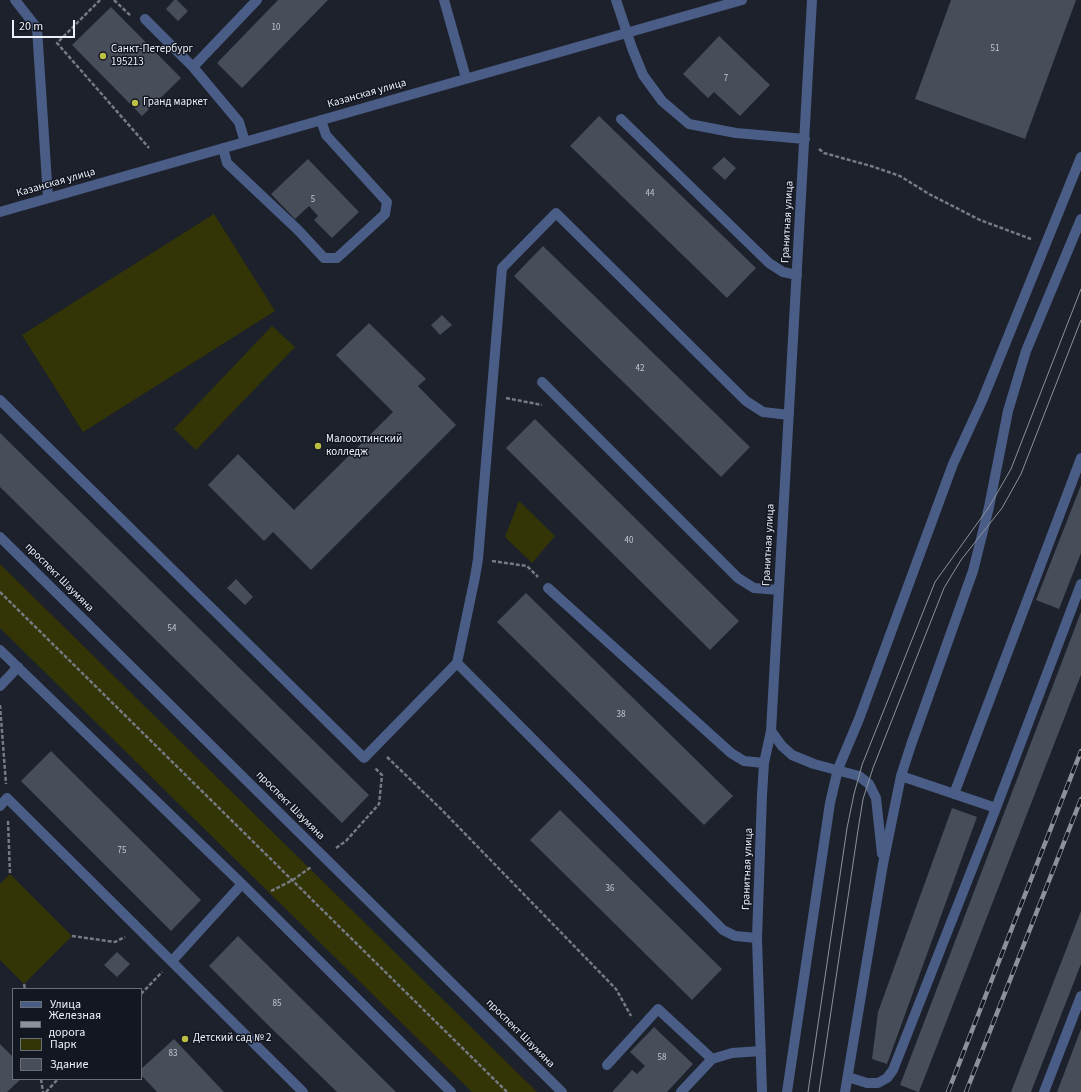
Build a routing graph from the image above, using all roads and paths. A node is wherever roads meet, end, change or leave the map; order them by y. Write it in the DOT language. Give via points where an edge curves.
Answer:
graph roads {
  1 [pos="16,0"];
  2 [pos="100,0"];
  3 [pos="114,0"];
  4 [pos="257,0"];
  5 [pos="444,0"];
  6 [pos="616,0"];
  7 [pos="742,0"];
  8 [pos="812,0"];
  9 [pos="145,19"];
  10 [pos="627,33"];
  11 [pos="193,67"];
  12 [pos="466,78"];
  13 [pos="621,119"];
  14 [pos="321,120"];
  15 [pos="805,139"];
  16 [pos="245,142"];
  17 [pos="149,148"];
  18 [pos="222,148"];
  19 [pos="1081,157"];
  20 [pos="48,198"];
  21 [pos="0,212"];
  22 [pos="1081,219"];
  23 [pos="1031,239"];
  24 [pos="797,275"];
  25 [pos="542,382"];
  26 [pos="492,395"];
  27 [pos="0,400"];
  28 [pos="542,405"];
  29 [pos="789,415"];
  30 [pos="1081,458"];
  31 [pos="0,537"];
  32 [pos="478,559"];
  33 [pos="1081,584"];
  34 [pos="548,588"];
  35 [pos="779,590"];
  36 [pos="0,592"];
  37 [pos="0,650"];
  38 [pos="457,663"];
  39 [pos="18,667"];
  40 [pos="0,686"];
  41 [pos="771,731"];
  42 [pos="375,746"];
  43 [pos="764,763"];
  44 [pos="838,769"];
  45 [pos="901,776"];
  46 [pos="954,794"];
  47 [pos="0,806"];
  48 [pos="996,808"];
  49 [pos="883,864"];
  50 [pos="242,884"];
  51 [pos="139,928"];
  52 [pos="72,936"];
  53 [pos="757,938"];
  54 [pos="172,961"];
  55 [pos="24,984"];
  56 [pos="25,988"];
  57 [pos="142,993"];
  58 [pos="1081,996"];
  59 [pos="639,1030"];
  60 [pos="761,1051"];
  61 [pos="712,1060"];
  62 [pos="606,1065"];
  63 [pos="848,1077"];
  64 [pos="41,1080"];
  65 [pos="57,1080"];
  66 [pos="44,1092"];
  67 [pos="303,1092"];
  68 [pos="451,1092"];
  69 [pos="507,1092"];
  70 [pos="562,1092"];
  71 [pos="681,1092"];
  72 [pos="762,1092"];
  73 [pos="787,1092"];
  74 [pos="845,1092"];
  75 [pos="1044,1092"];
  1 -- 20 [label="street" via="37,28"];
  2 -- 17 [label="path" via="57,43"];
  3 -- 9 [label="path" via="130,16"];
  4 -- 11 [label="street"];
  5 -- 12 [label="street"];
  6 -- 10 [label="street"];
  7 -- 10 [label="street, Казанская улица"];
  8 -- 15 [label="street, Гранитная улица"];
  9 -- 11 [label="street"];
  10 -- 12 [label="street, Казанская улица"];
  10 -- 15 [label="street" via="643,75 662,101 689,124 736,133"];
  11 -- 16 [label="street" via="239,122"];
  12 -- 14 [label="street, Казанская улица"];
  13 -- 24 [label="street" via="769,263 783,272"];
  14 -- 16 [label="street, Казанская улица"];
  14 -- 18 [label="street" via="326,135 387,202 385,214 337,258 324,258 227,163"];
  15 -- 23 [label="path" via="824,153 900,176 980,220"];
  15 -- 24 [label="street, Гранитная улица"];
  16 -- 18 [label="street, Казанская улица"];
  18 -- 20 [label="street, Казанская улица"];
  19 -- 44 [label="street" via="982,401 953,464 859,719"];
  20 -- 21 [label="street, Казанская улица"];
  22 -- 45 [label="street" via="1026,351 1008,411 973,571"];
  24 -- 29 [label="street, Гранитная улица"];
  25 -- 35 [label="street" via="738,578 754,588"];
  26 -- 28 [label="path"];
  26 -- 29 [label="street" via="502,268 556,213 746,401 763,412"];
  26 -- 32 [label="street"];
  27 -- 42 [label="street" via="364,758"];
  29 -- 35 [label="street, Гранитная улица"];
  30 -- 46 [label="street"];
  31 -- 70 [label="street, проспект Шаумяна"];
  32 -- 34 [label="path" via="527,566"];
  32 -- 38 [label="street"];
  33 -- 48 [label="street"];
  34 -- 43 [label="street" via="731,753 744,761"];
  35 -- 41 [label="street, Гранитная улица"];
  36 -- 69 [label="path"];
  37 -- 39 [label="street"];
  38 -- 42 [label="street"];
  38 -- 53 [label="street" via="722,930 735,936"];
  39 -- 40 [label="street"];
  39 -- 50 [label="street"];
  41 -- 43 [label="street, Гранитная улица"];
  41 -- 44 [label="street" via="792,755 814,764"];
  42 -- 59 [label="path" via="441,809 616,989"];
  43 -- 53 [label="street, Гранитная улица"];
  44 -- 49 [label="street" via="859,776 869,784 876,798"];
  44 -- 73 [label="street" via="830,803"];
  45 -- 46 [label="street"];
  45 -- 49 [label="street"];
  46 -- 48 [label="street"];
  47 -- 51 [label="street" via="7,798"];
  48 -- 63 [label="street" via="893,1070 887,1078 878,1083 867,1083"];
  49 -- 63 [label="street"];
  50 -- 54 [label="street"];
  50 -- 68 [label="street"];
  51 -- 52 [label="path" via="115,942"];
  51 -- 54 [label="street"];
  53 -- 60 [label="street, Гранитная улица"];
  54 -- 57 [label="path"];
  54 -- 67 [label="street"];
  55 -- 56 [label="path"];
  58 -- 75 [label="street"];
  59 -- 61 [label="street" via="658,1009"];
  59 -- 62 [label="street"];
  60 -- 61 [label="street" via="732,1053"];
  60 -- 72 [label="street, Гранитная улица"];
  61 -- 71 [label="street"];
  63 -- 74 [label="street"];
  64 -- 66 [label="path"];
  65 -- 66 [label="path"];
}
